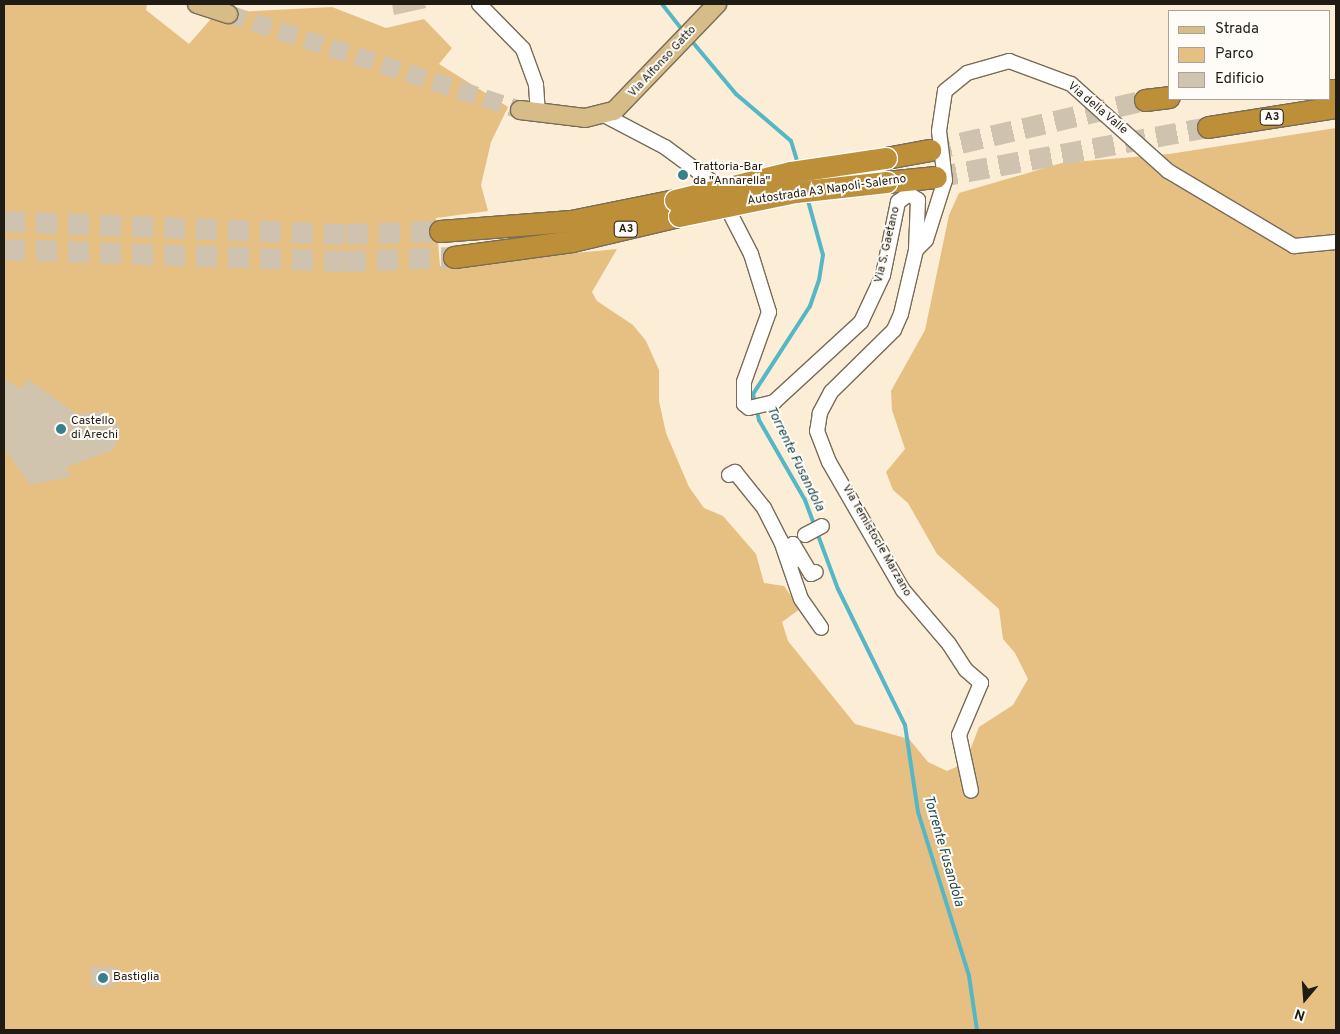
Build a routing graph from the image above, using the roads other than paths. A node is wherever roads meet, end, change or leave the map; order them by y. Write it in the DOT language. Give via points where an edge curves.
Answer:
graph roads {
  1 [pos="197,4"];
  2 [pos="479,4"];
  3 [pos="717,4"];
  4 [pos="228,14"];
  5 [pos="1168,97"];
  6 [pos="1145,100"];
  7 [pos="1336,106"];
  8 [pos="520,110"];
  9 [pos="538,114"];
  10 [pos="604,115"];
  11 [pos="1208,127"];
  12 [pos="930,150"];
  13 [pos="936,177"];
  14 [pos="677,208"];
  15 [pos="440,231"];
  16 [pos="572,231"];
  17 [pos="1336,242"];
  18 [pos="916,250"];
  19 [pos="454,257"];
  20 [pos="729,475"];
  21 [pos="822,526"];
  22 [pos="804,535"];
  23 [pos="816,572"];
  24 [pos="803,602"];
  25 [pos="821,628"];
  26 [pos="971,791"];
  1 -- 4 [label="main road"];
  2 -- 9 [label="street" via="523,49 536,85"];
  3 -- 10 [label="main road, Via Alfonso Gatto" via="625,103"];
  5 -- 6 [label="highway"];
  7 -- 11 [label="highway, A3"];
  8 -- 9 [label="main road"];
  9 -- 10 [label="main road" via="586,118"];
  10 -- 18 [label="street, Via S. Gaetano" via="665,147 714,184 750,254 769,312 744,382 744,404 759,407 864,317 883,275 896,206 909,194 915,196 920,207"];
  12 -- 14 [label="highway, Autostrada A3 Napoli-Salerno / A3, bridge" via="791,172"];
  13 -- 14 [label="highway, Autostrada A3 Napoli-Salerno / A3, bridge"];
  14 -- 16 [label="highway, Autostrada A3 Napoli-Salerno / A3"];
  15 -- 16 [label="highway, Autostrada A3 Napoli-Salerno / A3" via="481,228"];
  16 -- 19 [label="highway, Autostrada A3 Napoli-Salerno / A3" via="486,253"];
  17 -- 18 [label="street, Via della Valle" via="1294,246 1168,171 1071,84 1009,61 967,73 945,90 939,131 945,180 926,240"];
  18 -- 26 [label="street, Via Temistocle Marzano" via="905,305 894,330 831,392 818,420 819,442 902,590 949,644 966,670 980,682 959,735"];
  20 -- 24 [label="street" via="735,472 764,508 781,541"];
  21 -- 22 [label="street"];
  23 -- 24 [label="street" via="811,574 792,544 794,569"];
  24 -- 25 [label="street"];
}
